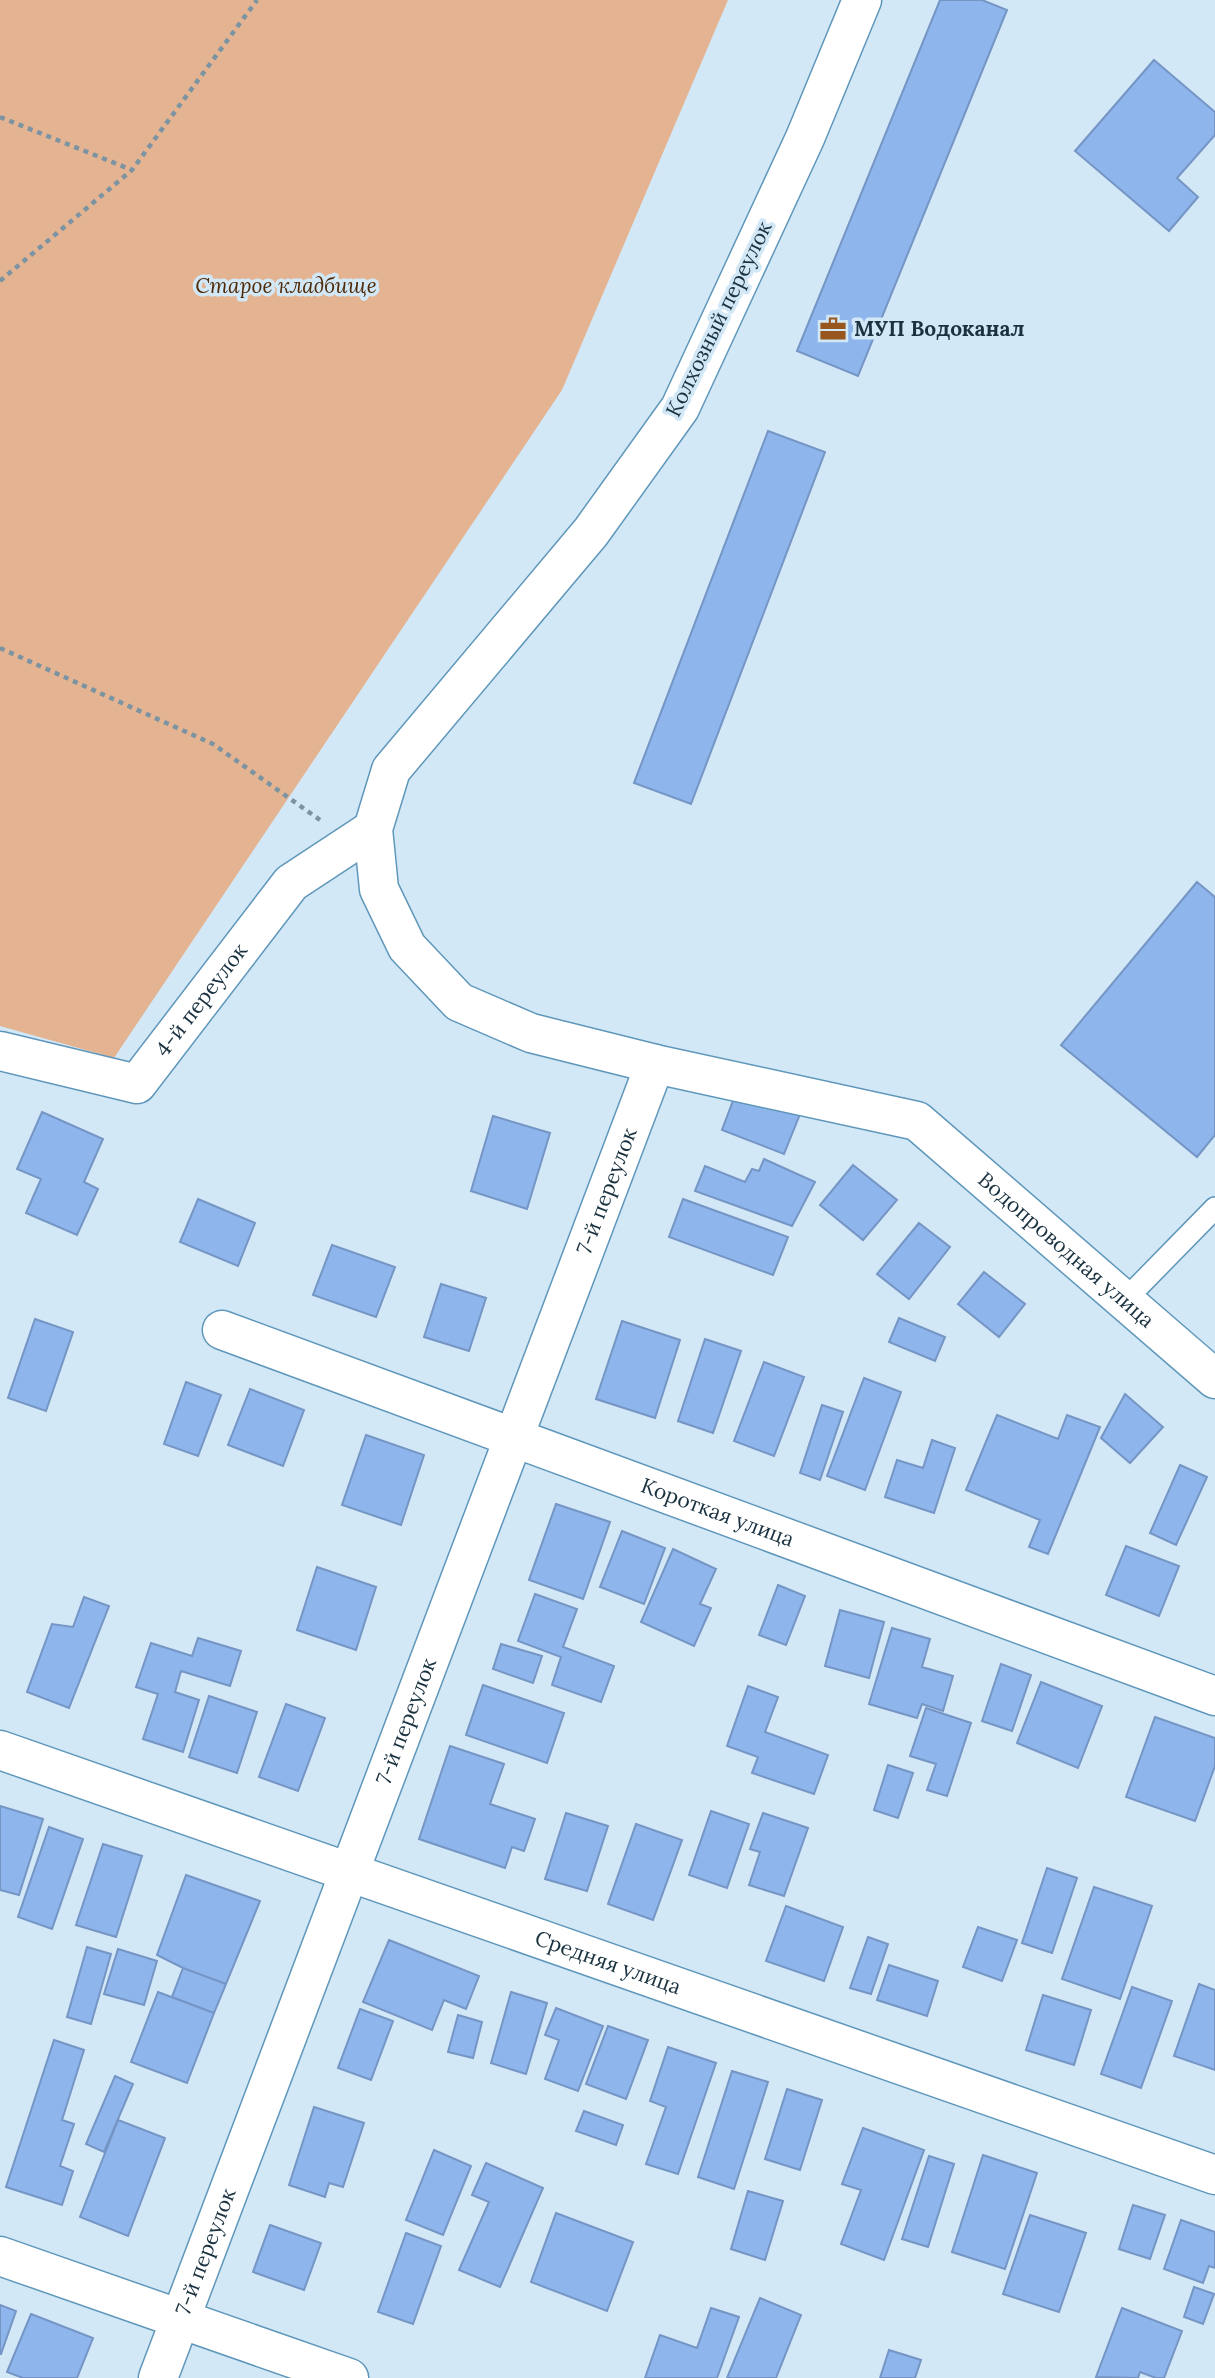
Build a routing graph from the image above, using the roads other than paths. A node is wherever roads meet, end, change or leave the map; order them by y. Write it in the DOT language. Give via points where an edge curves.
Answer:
graph roads {
  1 [pos="862,0"];
  2 [pos="363,836"];
  3 [pos="0,1051"];
  4 [pos="655,1064"];
  5 [pos="1215,1208"];
  6 [pos="1124,1301"];
  7 [pos="222,1330"];
  8 [pos="1215,1379"];
  9 [pos="513,1437"];
  10 [pos="1215,1696"];
  11 [pos="0,1750"];
  12 [pos="349,1872"];
  13 [pos="1215,2175"];
  14 [pos="0,2256"];
  15 [pos="180,2319"];
  16 [pos="158,2378"];
  17 [pos="349,2378"];
  1 -- 2 [label="street, Колхозный переулок" via="805,138 680,408 591,532 391,770"];
  2 -- 3 [label="street, 4-й переулок" via="292,883 137,1084"];
  2 -- 4 [label="street" via="379,889 407,947 459,1002 531,1033"];
  4 -- 6 [label="street, Водопроводная улица" via="917,1121"];
  4 -- 9 [label="street, 7-й переулок"];
  5 -- 6 [label="lane"];
  6 -- 8 [label="street, Водопроводная улица"];
  7 -- 9 [label="street, Короткая улица"];
  9 -- 10 [label="street, Короткая улица"];
  9 -- 12 [label="street, 7-й переулок"];
  11 -- 12 [label="street, Средняя улица"];
  12 -- 13 [label="street, Средняя улица"];
  12 -- 15 [label="street, 7-й переулок"];
  14 -- 15 [label="street"];
  15 -- 16 [label="street, 7-й переулок"];
  15 -- 17 [label="street"];
}
